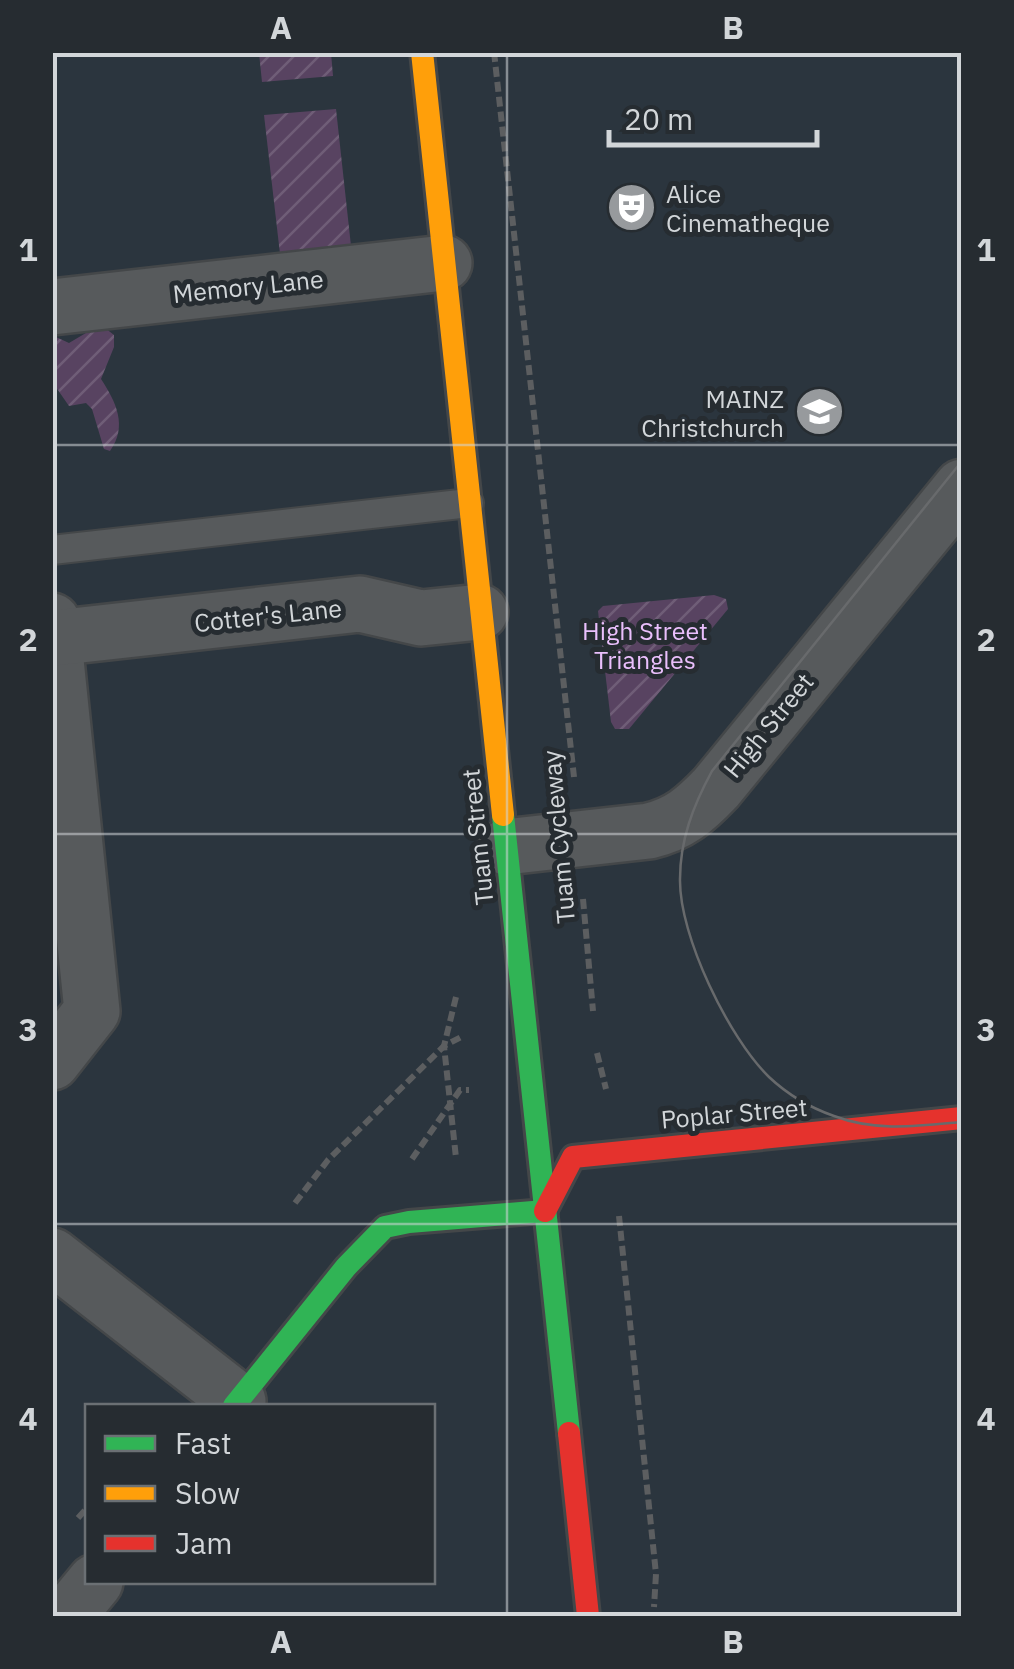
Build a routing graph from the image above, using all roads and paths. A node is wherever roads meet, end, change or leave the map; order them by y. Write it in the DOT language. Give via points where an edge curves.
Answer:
graph roads {
  1 [pos="422,52"];
  2 [pos="494,52"];
  3 [pos="444,263"];
  4 [pos="52,307"];
  5 [pos="962,487"];
  6 [pos="469,503"];
  7 [pos="52,550"];
  8 [pos="480,612"];
  9 [pos="53,630"];
  10 [pos="582,839"];
  11 [pos="506,846"];
  12 [pos="456,996"];
  13 [pos="594,1022"];
  14 [pos="476,1029"];
  15 [pos="444,1046"];
  16 [pos="596,1046"];
  17 [pos="52,1062"];
  18 [pos="479,1088"];
  19 [pos="450,1106"];
  20 [pos="962,1118"];
  21 [pos="612,1152"];
  22 [pos="407,1166"];
  23 [pos="457,1170"];
  24 [pos="295,1204"];
  25 [pos="544,1211"];
  26 [pos="52,1256"];
  27 [pos="236,1404"];
  28 [pos="93,1584"];
  29 [pos="67,1616"];
  30 [pos="588,1616"];
  31 [pos="652,1616"];
  1 -- 3 [label="main road, Tuam Street"];
  2 -- 10 [label="path, Tuam Cycleway"];
  3 -- 4 [label="street, Memory Lane"];
  3 -- 6 [label="main road, Tuam Street"];
  5 -- 10 [label="street, High Street" via="692,813 671,826"];
  6 -- 7 [label="lane"];
  6 -- 8 [label="main road, Tuam Street"];
  8 -- 9 [label="street, Cotter's Lane" via="421,618 360,604"];
  8 -- 11 [label="main road, Tuam Street"];
  9 -- 17 [label="street" via="92,1011"];
  10 -- 11 [label="street, High Street"];
  10 -- 13 [label="path, Tuam Cycleway"];
  11 -- 25 [label="main road, Tuam Street"];
  12 -- 15 [label="path"];
  14 -- 15 [label="path"];
  15 -- 19 [label="path"];
  15 -- 24 [label="path" via="328,1160"];
  16 -- 21 [label="path"];
  18 -- 19 [label="path" via="460,1090"];
  19 -- 22 [label="path"];
  19 -- 23 [label="path"];
  20 -- 21 [label="main road, Poplar Street"];
  21 -- 25 [label="main road, Poplar Street" via="574,1156"];
  21 -- 31 [label="path" via="656,1574"];
  25 -- 27 [label="main road" via="385,1228"];
  25 -- 30 [label="main road, Tuam Street"];
  26 -- 27 [label="street"];
  28 -- 29 [label="street"];
}
